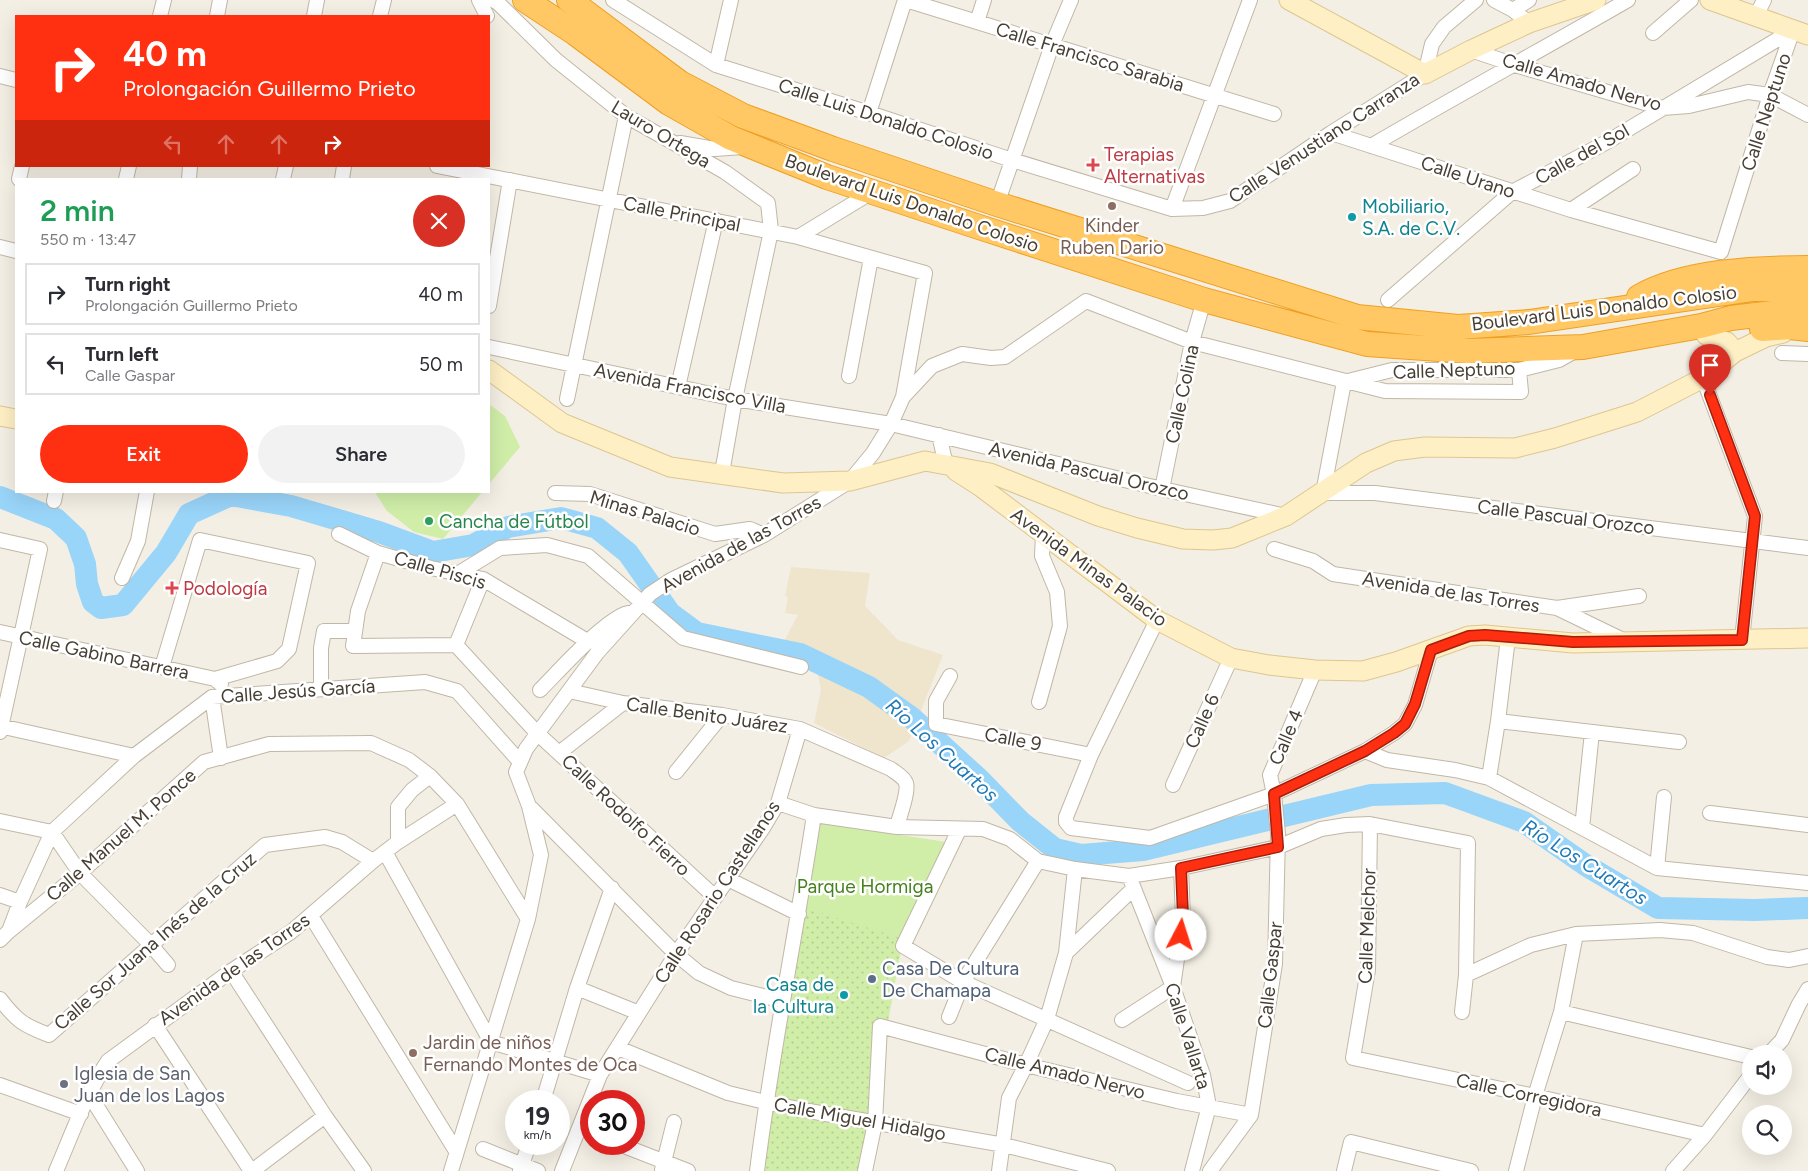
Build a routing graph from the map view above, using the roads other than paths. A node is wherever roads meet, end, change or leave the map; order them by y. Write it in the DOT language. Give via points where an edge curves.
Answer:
graph roads {
  1 [pos="164,0"];
  2 [pos="220,0"];
  3 [pos="317,0"];
  4 [pos="384,0"];
  5 [pos="479,0"];
  6 [pos="525,0"];
  7 [pos="569,0"];
  8 [pos="613,0"];
  9 [pos="731,0"];
  10 [pos="905,0"];
  11 [pos="984,0"];
  12 [pos="1071,0"];
  13 [pos="1250,0"];
  14 [pos="1289,0"];
  15 [pos="1476,0"];
  16 [pos="1494,0"];
  17 [pos="1529,0"];
  18 [pos="1596,0"];
  19 [pos="1628,0"];
  20 [pos="1691,0"];
  21 [pos="1710,0"];
  22 [pos="495,1"];
  23 [pos="1760,8"];
  24 [pos="1513,10"];
  25 [pos="160,15"];
  26 [pos="217,15"];
  27 [pos="314,15"];
  28 [pos="380,15"];
  29 [pos="486,15"];
  30 [pos="549,16"];
  31 [pos="977,22"];
  32 [pos="1529,23"];
  33 [pos="1653,33"];
  34 [pos="1801,33"];
  35 [pos="1052,45"];
  36 [pos="1471,50"];
  37 [pos="716,65"];
  38 [pos="1515,65"];
  39 [pos="1425,74"];
  40 [pos="0,76"];
  41 [pos="15,80"];
  42 [pos="1215,95"];
  43 [pos="1770,95"];
  44 [pos="1662,108"];
  45 [pos="869,113"];
  46 [pos="1274,114"];
  47 [pos="1808,115"];
  48 [pos="626,116"];
  49 [pos="1331,133"];
  50 [pos="669,141"];
  51 [pos="751,146"];
  52 [pos="1371,146"];
  53 [pos="1012,160"];
  54 [pos="1634,169"];
  55 [pos="447,170"];
  56 [pos="510,180"];
  57 [pos="872,192"];
  58 [pos="1512,192"];
  59 [pos="608,200"];
  60 [pos="998,204"];
  61 [pos="1172,209"];
  62 [pos="1571,210"];
  63 [pos="716,220"];
  64 [pos="771,231"];
  65 [pos="798,237"];
  66 [pos="0,249"];
  67 [pos="15,251"];
  68 [pos="1721,252"];
  69 [pos="871,258"];
  70 [pos="1808,268"];
  71 [pos="1808,289"];
  72 [pos="490,300"];
  73 [pos="1204,300"];
  74 [pos="1388,300"];
  75 [pos="1618,309"];
  76 [pos="1805,323"];
  77 [pos="1681,330"];
  78 [pos="1706,335"];
  79 [pos="1192,342"];
  80 [pos="490,347"];
  81 [pos="1583,347"];
  82 [pos="1735,352"];
  83 [pos="1782,353"];
  84 [pos="1808,354"];
  85 [pos="574,365"];
  86 [pos="1519,370"];
  87 [pos="490,371"];
  88 [pos="849,376"];
  89 [pos="1703,378"];
  90 [pos="1344,382"];
  91 [pos="678,387"];
  92 [pos="903,397"];
  93 [pos="567,399"];
  94 [pos="735,399"];
  95 [pos="0,416"];
  96 [pos="15,418"];
  97 [pos="891,424"];
  98 [pos="939,435"];
  99 [pos="946,465"];
  100 [pos="722,473"];
  101 [pos="850,482"];
  102 [pos="1162,489"];
  103 [pos="555,492"];
  104 [pos="147,493"];
  105 [pos="1323,493"];
  106 [pos="1286,516"];
  107 [pos="339,534"];
  108 [pos="1043,534"];
  109 [pos="764,535"];
  110 [pos="0,540"];
  111 [pos="1753,542"];
  112 [pos="1808,548"];
  113 [pos="1274,549"];
  114 [pos="378,553"];
  115 [pos="459,573"];
  116 [pos="122,578"];
  117 [pos="483,579"];
  118 [pos="1638,596"];
  119 [pos="642,602"];
  120 [pos="1557,608"];
  121 [pos="1157,620"];
  122 [pos="355,631"];
  123 [pos="0,632"];
  124 [pos="20,637"];
  125 [pos="1508,638"];
  126 [pos="1808,638"];
  127 [pos="1742,640"];
  128 [pos="589,642"];
  129 [pos="1626,642"];
  130 [pos="456,645"];
  131 [pos="1431,650"];
  132 [pos="1231,658"];
  133 [pos="801,667"];
  134 [pos="162,668"];
  135 [pos="1315,670"];
  136 [pos="950,676"];
  137 [pos="215,679"];
  138 [pos="321,689"];
  139 [pos="540,690"];
  140 [pos="569,691"];
  141 [pos="233,695"];
  142 [pos="212,697"];
  143 [pos="1039,702"];
  144 [pos="623,703"];
  145 [pos="722,715"];
  146 [pos="1498,721"];
  147 [pos="0,728"];
  148 [pos="800,729"];
  149 [pos="1592,732"];
  150 [pos="537,733"];
  151 [pos="1679,742"];
  152 [pos="1365,751"];
  153 [pos="559,753"];
  154 [pos="1091,755"];
  155 [pos="134,756"];
  156 [pos="221,758"];
  157 [pos="520,762"];
  158 [pos="676,772"];
  159 [pos="430,776"];
  160 [pos="1489,778"];
  161 [pos="1173,785"];
  162 [pos="1664,797"];
  163 [pos="1274,800"];
  164 [pos="778,803"];
  165 [pos="457,804"];
  166 [pos="529,806"];
  167 [pos="1710,813"];
  168 [pos="814,814"];
  169 [pos="0,821"];
  170 [pos="1370,824"];
  171 [pos="1808,825"];
  172 [pos="896,827"];
  173 [pos="1582,828"];
  174 [pos="959,830"];
  175 [pos="52,832"];
  176 [pos="1278,841"];
  177 [pos="398,842"];
  178 [pos="385,852"];
  179 [pos="373,861"];
  180 [pos="1038,861"];
  181 [pos="1181,868"];
  182 [pos="1657,868"];
  183 [pos="1075,869"];
  184 [pos="80,873"];
  185 [pos="728,879"];
  186 [pos="1131,882"];
  187 [pos="1808,883"];
  188 [pos="612,888"];
  189 [pos="0,895"];
  190 [pos="715,897"];
  191 [pos="20,902"];
  192 [pos="799,914"];
  193 [pos="311,916"];
  194 [pos="528,919"];
  195 [pos="1576,934"];
  196 [pos="4,936"];
  197 [pos="150,944"];
  198 [pos="1066,953"];
  199 [pos="676,954"];
  200 [pos="1808,956"];
  201 [pos="168,966"];
  202 [pos="230,971"];
  203 [pos="1466,975"];
  204 [pos="963,982"];
  205 [pos="1173,987"];
  206 [pos="576,988"];
  207 [pos="1808,989"];
  208 [pos="0,999"];
  209 [pos="783,1001"];
  210 [pos="1462,1012"];
  211 [pos="1561,1012"];
  212 [pos="639,1013"];
  213 [pos="949,1017"];
  214 [pos="1047,1019"];
  215 [pos="1122,1020"];
  216 [pos="155,1026"];
  217 [pos="491,1042"];
  218 [pos="1777,1045"];
  219 [pos="618,1048"];
  220 [pos="1742,1056"];
  221 [pos="1353,1058"];
  222 [pos="556,1060"];
  223 [pos="1026,1065"];
  224 [pos="600,1075"];
  225 [pos="1188,1083"];
  226 [pos="0,1085"];
  227 [pos="1742,1087"];
  228 [pos="546,1090"];
  229 [pos="596,1090"];
  230 [pos="89,1094"];
  231 [pos="1535,1096"];
  232 [pos="765,1102"];
  233 [pos="1209,1106"];
  234 [pos="81,1114"];
  235 [pos="1251,1115"];
  236 [pos="325,1116"];
  237 [pos="674,1122"];
  238 [pos="875,1122"];
  239 [pos="1705,1135"];
  240 [pos="580,1139"];
  241 [pos="1004,1145"];
  242 [pos="483,1149"];
  243 [pos="456,1151"];
  244 [pos="525,1155"];
  245 [pos="640,1155"];
  246 [pos="662,1166"];
  247 [pos="521,1168"];
  248 [pos="56,1171"];
  249 [pos="137,1171"];
  250 [pos="251,1171"];
  251 [pos="364,1171"];
  252 [pos="451,1171"];
  253 [pos="538,1171"];
  254 [pos="562,1171"];
  255 [pos="688,1171"];
  256 [pos="758,1171"];
  257 [pos="865,1171"];
  258 [pos="999,1171"];
  259 [pos="1108,1171"];
  260 [pos="1192,1171"];
  261 [pos="1210,1171"];
  262 [pos="1344,1171"];
  263 [pos="1471,1171"];
  264 [pos="1516,1171"];
  265 [pos="1673,1171"];
  1 -- 25 [label="street"];
  2 -- 26 [label="street"];
  3 -- 27 [label="street"];
  4 -- 28 [label="street"];
  5 -- 29 [label="street"];
  6 -- 30 [label="highway, Boulevard Luis Donaldo Colosio"];
  7 -- 60 [label="highway, Boulevard Luis Donaldo Colosio" via="680,83 743,116"];
  8 -- 37 [label="street, Calle Luis Donaldo Colosio"];
  9 -- 37 [label="street"];
  10 -- 31 [label="street, Calle Francisco Sarabia"];
  10 -- 45 [label="street"];
  11 -- 31 [label="street"];
  12 -- 35 [label="street"];
  13 -- 42 [label="street"];
  14 -- 39 [label="main road"];
  15 -- 39 [label="street" via="1444,27 1432,44"];
  16 -- 24 [label="street"];
  17 -- 24 [label="street"];
  18 -- 32 [label="main road, Calle Venustiano Carranza"];
  19 -- 38 [label="street"];
  20 -- 33 [label="street"];
  21 -- 23 [label="main road"];
  22 -- 30 [label="street"];
  22 -- 48 [label="street, Lauro Ortega" via="556,60"];
  23 -- 34 [label="main road"];
  24 -- 32 [label="street"];
  30 -- 51 [label="highway, Boulevard Luis Donaldo Colosio" via="669,103"];
  31 -- 35 [label="street, Calle Francisco Sarabia"];
  32 -- 36 [label="main road, Calle Venustiano Carranza"];
  34 -- 43 [label="street, Calle Neptuno"];
  34 -- 44 [label="street, Calle del Sol"];
  35 -- 42 [label="street, Calle Francisco Sarabia"];
  35 -- 53 [label="street"];
  36 -- 38 [label="street, Calle Amado Nervo"];
  36 -- 39 [label="main road, Calle Venustiano Carranza"];
  37 -- 45 [label="street, Calle Luis Donaldo Colosio"];
  38 -- 44 [label="street, Calle Amado Nervo"];
  38 -- 52 [label="street"];
  39 -- 49 [label="street, Calle Venustiano Carranza"];
  40 -- 41 [label="street"];
  42 -- 46 [label="street, Calle Francisco Sarabia"];
  42 -- 61 [label="street"];
  43 -- 44 [label="street, Calle Amado Nervo" via="1748,92 1689,106"];
  43 -- 47 [label="street, Calle Amado Nervo"];
  43 -- 68 [label="street, Calle Neptuno"];
  44 -- 58 [label="street, Calle del Sol" via="1607,142"];
  45 -- 53 [label="street, Calle Luis Donaldo Colosio"];
  48 -- 50 [label="street, Lauro Ortega"];
  48 -- 59 [label="street"];
  49 -- 52 [label="street, Calle Urano"];
  49 -- 61 [label="street, Calle Venustiano Carranza" via="1230,201 1203,208"];
  50 -- 51 [label="street" via="715,149"];
  50 -- 64 [label="street, Lauro Ortega" via="724,172 768,203"];
  51 -- 57 [label="highway, Boulevard Luis Donaldo Colosio"];
  52 -- 58 [label="street, Calle Urano"];
  53 -- 60 [label="street"];
  53 -- 61 [label="street, Calle Luis Donaldo Colosio"];
  54 -- 62 [label="street"];
  55 -- 56 [label="street, Calle Principal"];
  56 -- 59 [label="street, Calle Principal"];
  56 -- 72 [label="street"];
  57 -- 65 [label="street"];
  57 -- 73 [label="highway, Boulevard Luis Donaldo Colosio"];
  58 -- 62 [label="street, Calle Urano"];
  58 -- 74 [label="street, Calle del Sol"];
  59 -- 63 [label="street, Calle Principal"];
  59 -- 85 [label="street"];
  60 -- 75 [label="highway, Boulevard Luis Donaldo Colosio" via="1357,317 1458,327 1529,322"];
  62 -- 68 [label="street, Calle Urano"];
  63 -- 64 [label="street, Calle Principal"];
  63 -- 91 [label="street"];
  64 -- 65 [label="street, Calle Principal"];
  64 -- 94 [label="street"];
  65 -- 69 [label="street, Calle Principal"];
  66 -- 67 [label="street"];
  69 -- 88 [label="street"];
  69 -- 92 [label="street, Calle Principal" via="924,272"];
  70 -- 75 [label="highway" via="1763,268 1701,277 1663,286"];
  71 -- 75 [label="highway, Boulevard Luis Donaldo Colosio" via="1753,289"];
  73 -- 79 [label="street, Calle Colina"];
  73 -- 81 [label="highway, Boulevard Luis Donaldo Colosio" via="1367,344 1468,351"];
  76 -- 77 [label="highway, Boulevard Luis Donaldo Colosio" via="1789,311 1731,318"];
  76 -- 78 [label="highway"];
  76 -- 82 [label="main road"];
  77 -- 78 [label="highway"];
  77 -- 81 [label="highway, Boulevard Luis Donaldo Colosio"];
  78 -- 82 [label="main road" via="1727,342"];
  79 -- 90 [label="street"];
  79 -- 92 [label="street" via="1086,301 1005,357 962,354 932,366"];
  79 -- 102 [label="street, Calle Colina"];
  80 -- 85 [label="street, Avenida Francisco Villa"];
  81 -- 86 [label="street, Calle Neptuno" via="1559,360"];
  82 -- 89 [label="main road"];
  83 -- 84 [label="street"];
  85 -- 91 [label="street, Avenida Francisco Villa"];
  85 -- 93 [label="street"];
  86 -- 90 [label="street, Calle Neptuno" via="1392,370"];
  86 -- 90 [label="street" via="1521,392 1385,392"];
  87 -- 100 [label="main road, Avenida Minas Palacio" via="562,423 670,467"];
  89 -- 105 [label="main road" via="1637,412 1515,448 1425,447 1394,451 1366,463"];
  89 -- 111 [label="street" via="1755,516"];
  90 -- 105 [label="street"];
  91 -- 94 [label="street, Avenida Francisco Villa"];
  92 -- 97 [label="street, Avenida de las Torres"];
  94 -- 97 [label="street, Avenida Francisco Villa"];
  94 -- 100 [label="street"];
  95 -- 96 [label="main road"];
  97 -- 98 [label="street, Avenida Pascual Orozco"];
  97 -- 101 [label="street, Avenida de las Torres"];
  98 -- 99 [label="street"];
  98 -- 102 [label="street, Avenida Pascual Orozco"];
  99 -- 101 [label="main road, Avenida Minas Palacio" via="925,461"];
  99 -- 106 [label="main road" via="990,474 1098,516 1184,539 1232,538"];
  99 -- 108 [label="main road, Avenida Minas Palacio"];
  100 -- 101 [label="main road, Avenida Minas Palacio" via="784,483"];
  101 -- 109 [label="street, Avenida de las Torres"];
  102 -- 106 [label="street, Avenida Pascual Orozco"];
  103 -- 109 [label="street, Minas Palacio" via="590,494 715,534 750,529"];
  104 -- 116 [label="street" via="138,541"];
  105 -- 106 [label="main road"];
  105 -- 111 [label="street, Calle Pascual Orozco" via="1374,492"];
  107 -- 114 [label="street, Calle Piscis"];
  108 -- 121 [label="main road, Avenida Minas Palacio"];
  108 -- 143 [label="street" via="1042,556 1057,592 1060,626"];
  109 -- 119 [label="street, Avenida de las Torres" via="671,580"];
  110 -- 124 [label="street" via="40,549"];
  111 -- 112 [label="street, Calle Pascual Orozco"];
  111 -- 127 [label="street"];
  113 -- 120 [label="street, Avenida de las Torres" via="1313,561 1333,574"];
  114 -- 115 [label="street, Calle Piscis"];
  114 -- 122 [label="street" via="358,610"];
  115 -- 117 [label="street, Calle Piscis"];
  115 -- 119 [label="street" via="500,548 547,546 588,556"];
  117 -- 128 [label="street, Calle Piscis"];
  117 -- 130 [label="street"];
  118 -- 120 [label="street"];
  119 -- 128 [label="street" via="604,627"];
  119 -- 133 [label="street" via="683,638"];
  119 -- 140 [label="street, Avenida de las Torres"];
  120 -- 129 [label="street, Avenida de las Torres"];
  121 -- 132 [label="main road, Avenida Minas Palacio"];
  121 -- 154 [label="street"];
  122 -- 130 [label="street" via="353,646"];
  122 -- 138 [label="street" via="324,631"];
  123 -- 124 [label="street, Calle Gabino Barrera"];
  124 -- 134 [label="street, Calle Gabino Barrera"];
  124 -- 147 [label="street"];
  125 -- 129 [label="main road, Avenida Minas Palacio"];
  125 -- 131 [label="main road, Avenida Minas Palacio" via="1469,636"];
  125 -- 146 [label="street"];
  126 -- 127 [label="main road, Avenida Minas Palacio"];
  127 -- 129 [label="main road, Avenida Minas Palacio"];
  128 -- 139 [label="street"];
  130 -- 150 [label="street, Calle Rodolfo Fierro"];
  131 -- 135 [label="main road, Avenida Minas Palacio" via="1363,671"];
  131 -- 152 [label="street" via="1415,704 1405,724"];
  132 -- 135 [label="main road, Avenida Minas Palacio"];
  132 -- 161 [label="street, Calle 6"];
  134 -- 137 [label="street, Calle Gabino Barrera"];
  134 -- 137 [label="street" via="200,540 308,563 289,649 277,661"];
  135 -- 163 [label="street, Calle 4" via="1270,775"];
  136 -- 154 [label="street, Calle 9" via="936,701 936,724"];
  137 -- 141 [label="street, Calle Gabino Barrera"];
  138 -- 141 [label="street, Calle Jesús García"];
  138 -- 157 [label="street, Calle Jesús García" via="425,682 457,691"];
  140 -- 144 [label="street, Calle Benito Juárez"];
  140 -- 150 [label="street, Avenida de las Torres"];
  141 -- 142 [label="street, Calle Jesús García"];
  142 -- 155 [label="street, Calle Jesús García"];
  142 -- 156 [label="street"];
  144 -- 145 [label="street, Calle Benito Juárez"];
  144 -- 153 [label="street"];
  145 -- 148 [label="street, Calle Benito Juárez"];
  145 -- 158 [label="street"];
  146 -- 149 [label="street"];
  146 -- 160 [label="street"];
  147 -- 155 [label="street"];
  148 -- 164 [label="street, Calle Rosario Castellanos"];
  148 -- 172 [label="street, Calle Benito Juárez" via="891,769 901,777 906,783 906,791"];
  149 -- 151 [label="street"];
  149 -- 173 [label="street"];
  150 -- 153 [label="street, Calle Rodolfo Fierro"];
  150 -- 157 [label="street, Avenida de las Torres"];
  152 -- 160 [label="street" via="1387,760"];
  152 -- 163 [label="street"];
  153 -- 190 [label="street, Calle Rodolfo Fierro"];
  154 -- 163 [label="street" via="1066,817 1071,828 1150,838"];
  155 -- 175 [label="street, Calle Jesús García"];
  156 -- 159 [label="street, Calle Manuel M. Ponce" via="269,744 371,743 409,760"];
  156 -- 184 [label="street, Calle Manuel M. Ponce" via="204,762"];
  157 -- 166 [label="street" via="516,772"];
  159 -- 165 [label="street, Calle Manuel M. Ponce"];
  159 -- 177 [label="street" via="398,807"];
  160 -- 173 [label="street"];
  162 -- 182 [label="street"];
  163 -- 176 [label="street, Calle Gaspar"];
  164 -- 168 [label="street"];
  164 -- 185 [label="street, Calle Rosario Castellanos"];
  165 -- 177 [label="street, Avenida de las Torres"];
  165 -- 194 [label="street, Calle Manuel M. Ponce"];
  166 -- 188 [label="street"];
  166 -- 194 [label="street" via="541,855"];
  167 -- 171 [label="street"];
  168 -- 172 [label="street"];
  168 -- 192 [label="street"];
  169 -- 175 [label="street"];
  170 -- 176 [label="street" via="1321,829"];
  170 -- 203 [label="street" via="1468,843"];
  170 -- 221 [label="street, Calle Melchor" via="1368,970"];
  172 -- 174 [label="street"];
  173 -- 182 [label="street"];
  174 -- 180 [label="street" via="983,829 1010,839"];
  174 -- 204 [label="street, Calle Amado Nervo" via="903,946"];
  175 -- 184 [label="street"];
  175 -- 191 [label="street, Calle Jesús García"];
  176 -- 181 [label="street"];
  176 -- 235 [label="street, Calle Gaspar" via="1275,964"];
  177 -- 178 [label="street, Avenida de las Torres"];
  178 -- 179 [label="street, Avenida de las Torres"];
  178 -- 217 [label="street"];
  179 -- 193 [label="street, Avenida de las Torres"];
  179 -- 197 [label="street, Calle Sor Juana Inés de la Cruz" via="342,842 325,837 265,844"];
  180 -- 183 [label="street"];
  180 -- 204 [label="street"];
  181 -- 186 [label="street"];
  181 -- 205 [label="street" via="1183,917"];
  182 -- 187 [label="street"];
  183 -- 186 [label="street"];
  183 -- 198 [label="street"];
  184 -- 196 [label="street, Calle Manuel M. Ponce"];
  184 -- 197 [label="street"];
  185 -- 190 [label="street, Calle Rosario Castellanos"];
  185 -- 192 [label="street"];
  186 -- 198 [label="street"];
  186 -- 205 [label="street, Calle Vallarta"];
  188 -- 199 [label="street"];
  188 -- 206 [label="street"];
  189 -- 191 [label="street"];
  190 -- 199 [label="street, Calle Rosario Castellanos"];
  191 -- 196 [label="street, Calle Jesús García"];
  192 -- 209 [label="street"];
  193 -- 202 [label="street, Avenida de las Torres"];
  193 -- 243 [label="street"];
  194 -- 217 [label="street"];
  195 -- 200 [label="street" via="1660,930 1693,933 1767,958 1789,960"];
  195 -- 203 [label="street" via="1531,945"];
  195 -- 211 [label="street"];
  197 -- 201 [label="street"];
  197 -- 208 [label="street, Calle Sor Juana Inés de la Cruz" via="49,1035 24,1025"];
  198 -- 214 [label="street"];
  199 -- 209 [label="street" via="699,973 731,988"];
  199 -- 212 [label="street, Calle Rosario Castellanos"];
  202 -- 216 [label="street, Avenida de las Torres"];
  202 -- 236 [label="street"];
  203 -- 210 [label="street"];
  204 -- 213 [label="street"];
  204 -- 214 [label="street, Calle Amado Nervo"];
  205 -- 215 [label="street"];
  205 -- 233 [label="street, Calle Vallarta" via="1203,1075"];
  206 -- 212 [label="street"];
  206 -- 222 [label="street"];
  207 -- 218 [label="street"];
  209 -- 232 [label="street"];
  211 -- 220 [label="street"];
  211 -- 231 [label="street"];
  212 -- 219 [label="street, Calle Rosario Castellanos"];
  214 -- 223 [label="street"];
  214 -- 225 [label="street, Calle Amado Nervo"];
  216 -- 230 [label="street, Avenida de las Torres" via="108,1061"];
  216 -- 250 [label="street"];
  217 -- 222 [label="street"];
  217 -- 243 [label="street"];
  219 -- 224 [label="street"];
  219 -- 232 [label="street, Calle Miguel Hidalgo" via="728,1093"];
  221 -- 231 [label="street, Calle Corregidora"];
  222 -- 224 [label="street"];
  222 -- 228 [label="street"];
  223 -- 233 [label="street, Calle Amado Nervo"];
  223 -- 238 [label="street, Calle Amado Nervo" via="880,1026"];
  223 -- 241 [label="street" via="1009,1098"];
  224 -- 229 [label="street"];
  226 -- 234 [label="street"];
  227 -- 239 [label="street"];
  230 -- 234 [label="street, Avenida de las Torres"];
  230 -- 249 [label="street"];
  231 -- 239 [label="street, Calle Corregidora"];
  231 -- 264 [label="street"];
  232 -- 238 [label="street, Calle Miguel Hidalgo"];
  232 -- 256 [label="street"];
  233 -- 235 [label="street, Calle Amado Nervo"];
  233 -- 260 [label="street, Calle Vallarta"];
  234 -- 248 [label="street, Avenida de las Torres"];
  235 -- 261 [label="street"];
  236 -- 250 [label="street"];
  236 -- 251 [label="street"];
  237 -- 246 [label="street"];
  238 -- 241 [label="street, Calle Miguel Hidalgo"];
  238 -- 257 [label="street"];
  239 -- 265 [label="street"];
  240 -- 254 [label="street"];
  241 -- 258 [label="street"];
  241 -- 259 [label="street, Calle Miguel Hidalgo"];
  242 -- 247 [label="street"];
  243 -- 252 [label="street"];
  244 -- 247 [label="street"];
  245 -- 246 [label="street"];
  246 -- 255 [label="street"];
  247 -- 253 [label="street"];
  262 -- 263 [label="street" via="1351,1142"];
}
